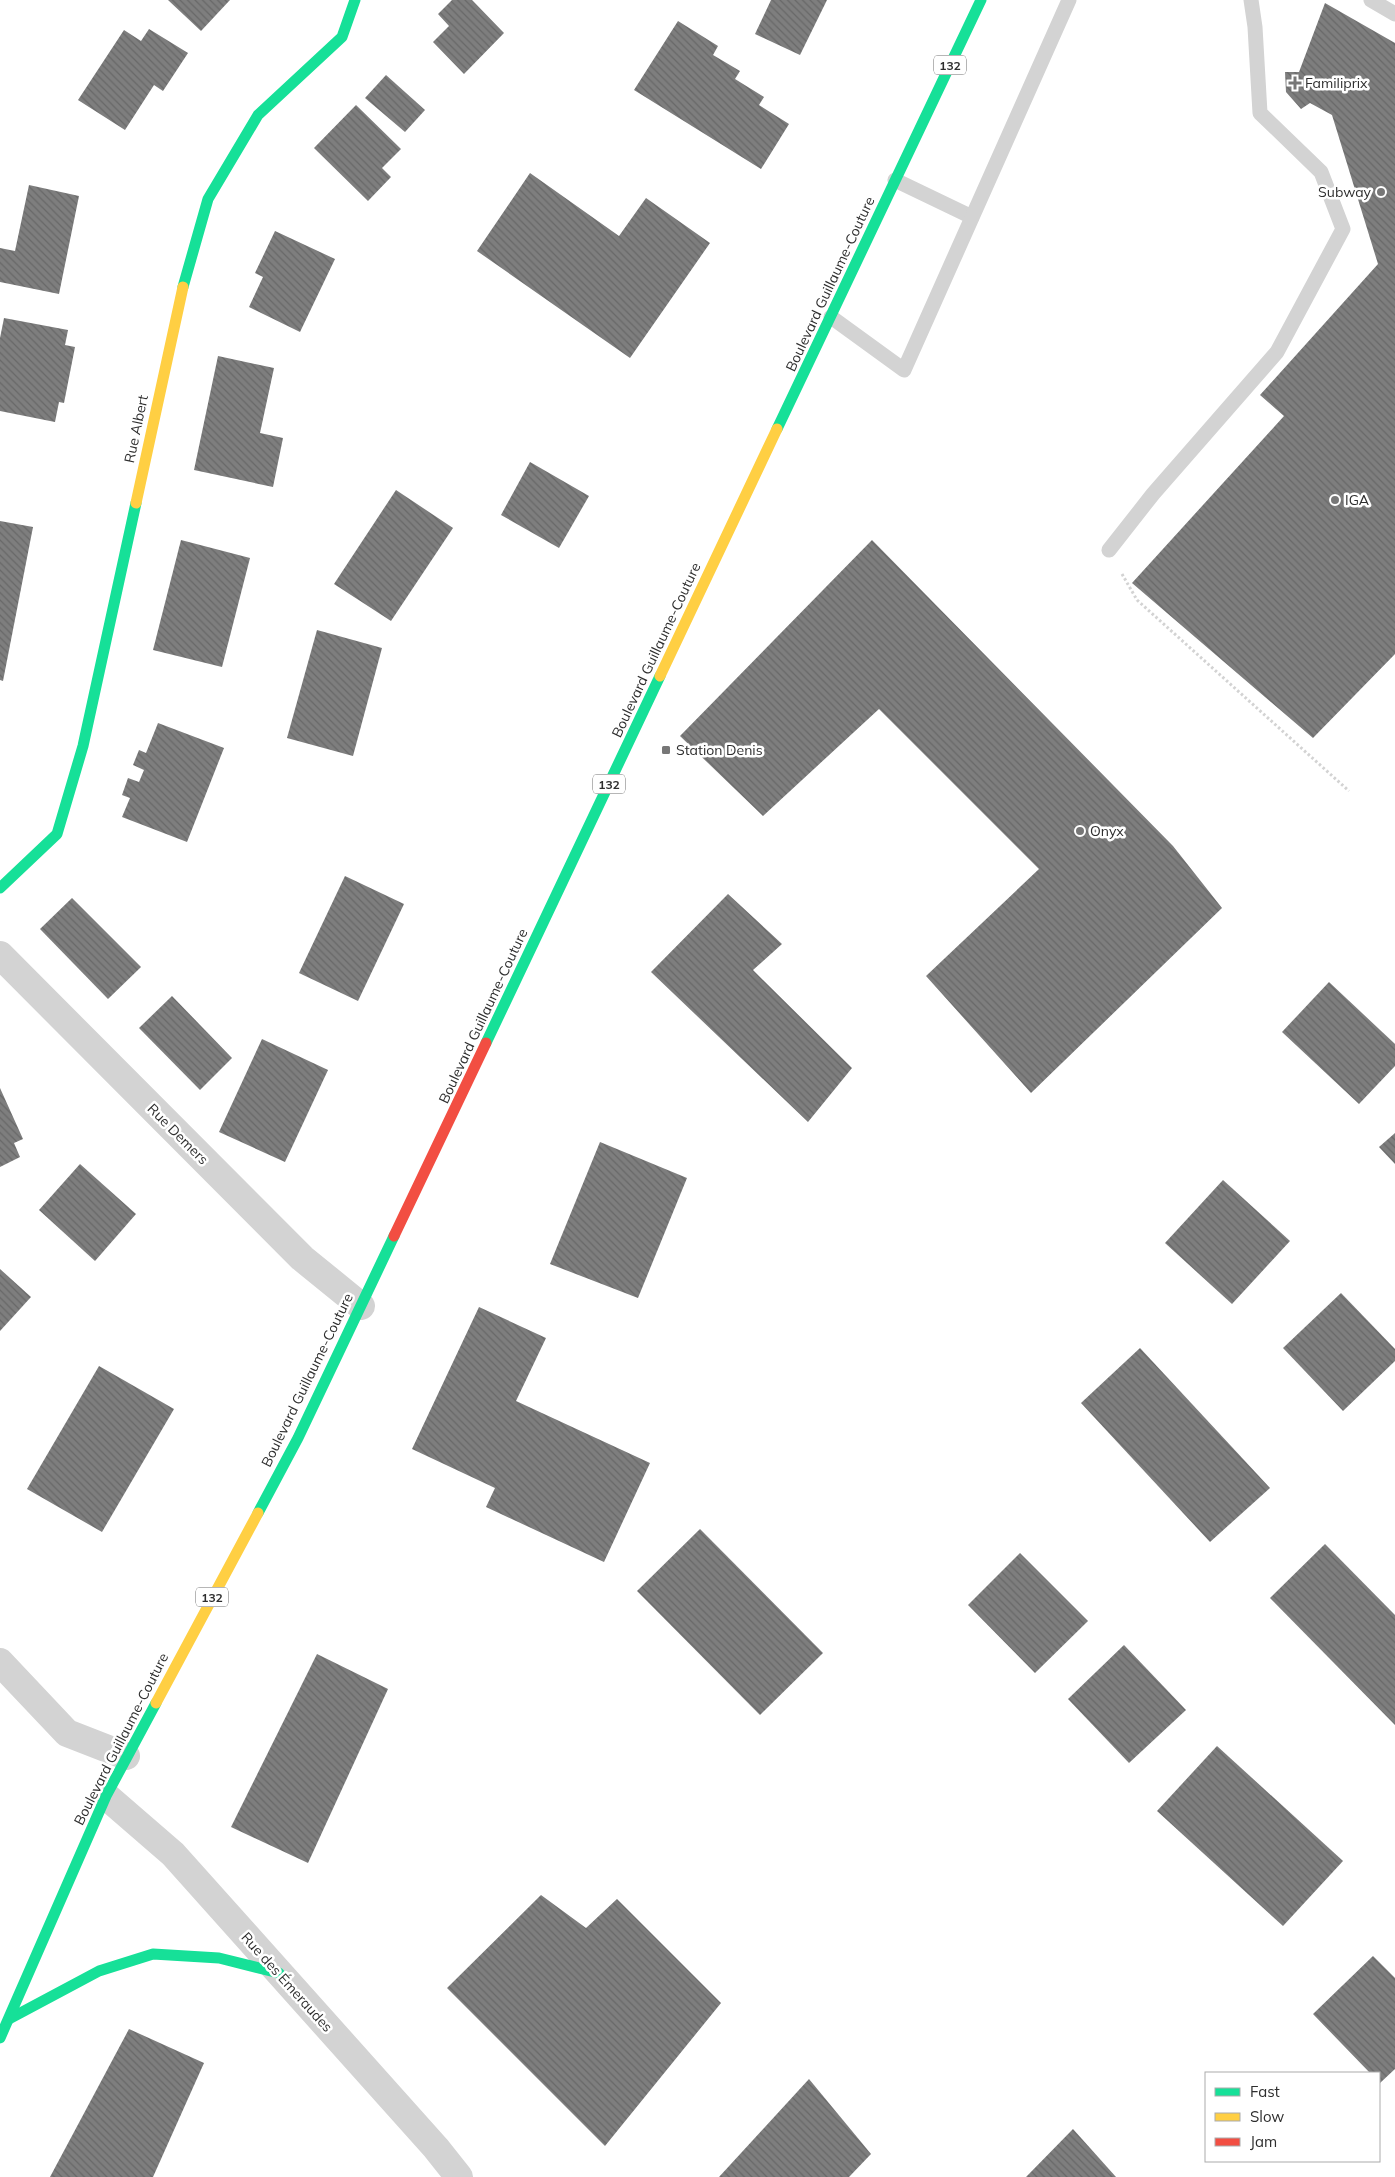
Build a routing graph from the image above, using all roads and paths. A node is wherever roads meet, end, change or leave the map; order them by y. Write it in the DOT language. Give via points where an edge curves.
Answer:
graph roads {
  1 [pos="355,0"];
  2 [pos="981,0"];
  3 [pos="1069,0"];
  4 [pos="1251,0"];
  5 [pos="1371,0"];
  6 [pos="1395,14"];
  7 [pos="896,180"];
  8 [pos="972,217"];
  9 [pos="831,317"];
  10 [pos="1109,550"];
  11 [pos="1349,791"];
  12 [pos="0,888"];
  13 [pos="0,955"];
  14 [pos="361,1306"];
  15 [pos="0,1662"];
  16 [pos="126,1756"];
  17 [pos="106,1796"];
  18 [pos="279,1973"];
  19 [pos="9,2019"];
  20 [pos="0,2038"];
  21 [pos="459,2177"];
  1 -- 12 [label="main road, Rue Albert" via="342,37 258,115 208,199 181,293 83,746 62,817 56,834"];
  2 -- 7 [label="main road, Boulevard Guillaume-Couture / 132"];
  3 -- 8 [label="lane"];
  4 -- 10 [label="lane" via="1260,113 1321,172 1343,228 1276,352"];
  5 -- 6 [label="lane"];
  7 -- 8 [label="lane"];
  7 -- 9 [label="main road, Boulevard Guillaume-Couture / 132"];
  8 -- 9 [label="lane" via="904,370"];
  9 -- 14 [label="main road, Boulevard Guillaume-Couture / 132"];
  10 -- 11 [label="path" via="1137,600"];
  13 -- 14 [label="street, Rue Demers" via="302,1258"];
  14 -- 16 [label="main road, Boulevard Guillaume-Couture / 132" via="298,1438"];
  15 -- 16 [label="street" via="67,1733"];
  16 -- 17 [label="main road, Boulevard Guillaume-Couture / 132"];
  17 -- 18 [label="street, Rue des Émeraudes" via="172,1854"];
  17 -- 19 [label="main road, Boulevard Guillaume-Couture / 132"];
  18 -- 19 [label="main road" via="219,1958 153,1954 99,1971"];
  18 -- 21 [label="street, Rue des Émeraudes"];
  19 -- 20 [label="main road, Boulevard Guillaume-Couture / 132"];
}
